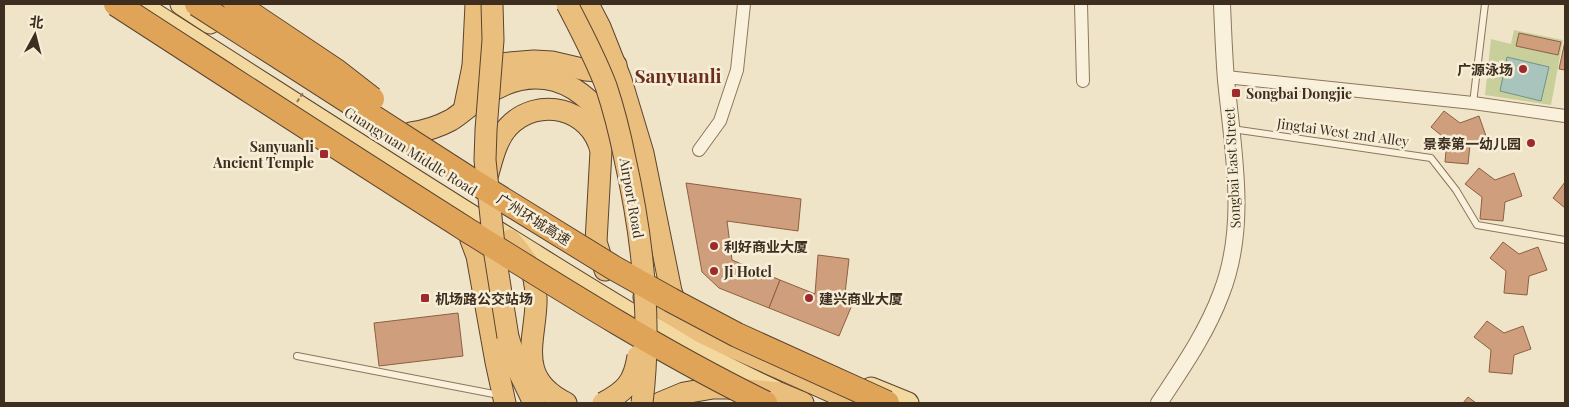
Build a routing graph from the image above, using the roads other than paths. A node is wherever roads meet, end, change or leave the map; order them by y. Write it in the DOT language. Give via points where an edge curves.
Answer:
graph roads {
  1 [pos="106,4"];
  2 [pos="116,4"];
  3 [pos="181,4"];
  4 [pos="197,4"];
  5 [pos="214,4"];
  6 [pos="236,4"];
  7 [pos="476,4"];
  8 [pos="492,4"];
  9 [pos="567,4"];
  10 [pos="588,4"];
  11 [pos="744,4"];
  12 [pos="1081,4"];
  13 [pos="1222,4"];
  14 [pos="1485,4"];
  15 [pos="143,6"];
  16 [pos="156,36"];
  17 [pos="270,40"];
  18 [pos="616,65"];
  19 [pos="473,66"];
  20 [pos="288,74"];
  21 [pos="1226,77"];
  22 [pos="1083,81"];
  23 [pos="244,92"];
  24 [pos="277,93"];
  25 [pos="1473,103"];
  26 [pos="464,110"];
  27 [pos="1565,116"];
  28 [pos="364,122"];
  29 [pos="1231,129"];
  30 [pos="411,133"];
  31 [pos="357,144"];
  32 [pos="699,150"];
  33 [pos="625,160"];
  34 [pos="477,177"];
  35 [pos="390,187"];
  36 [pos="429,190"];
  37 [pos="471,240"];
  38 [pos="510,240"];
  39 [pos="1565,240"];
  40 [pos="607,275"];
  41 [pos="672,291"];
  42 [pos="646,313"];
  43 [pos="701,332"];
  44 [pos="508,337"];
  45 [pos="297,356"];
  46 [pos="836,395"];
  47 [pos="880,396"];
  48 [pos="772,398"];
  49 [pos="511,401"];
  50 [pos="534,403"];
  51 [pos="566,403"];
  52 [pos="603,403"];
  53 [pos="642,403"];
  54 [pos="660,403"];
  55 [pos="803,403"];
  56 [pos="857,403"];
  57 [pos="908,403"];
  58 [pos="1159,403"];
  1 -- 16 [label="main road"];
  2 -- 48 [label="highway, bridge" via="569,294 673,355"];
  3 -- 20 [label="main road, Guangyuan Middle Road"];
  4 -- 34 [label="highway, 广州环城高速, bridge"];
  5 -- 17 [label="main road"];
  6 -- 34 [label="highway, bridge" via="336,71"];
  7 -- 19 [label="highway"];
  8 -- 34 [label="highway, bridge" via="493,40 485,148"];
  9 -- 33 [label="highway, Airport Road, bridge" via="605,85"];
  10 -- 18 [label="highway"];
  11 -- 32 [label="street" via="737,70 720,121"];
  12 -- 22 [label="street"];
  13 -- 21 [label="street, Songbai East Street"];
  14 -- 25 [label="lane"];
  15 -- 16 [label="main road"];
  15 -- 24 [label="main road, Guangyuan Middle Road"];
  16 -- 23 [label="main road"];
  17 -- 20 [label="main road"];
  17 -- 30 [label="main road"];
  18 -- 19 [label="highway" via="596,71 534,61"];
  18 -- 41 [label="highway" via="645,162"];
  19 -- 26 [label="highway"];
  20 -- 28 [label="main road, Guangyuan Middle Road"];
  21 -- 25 [label="street"];
  21 -- 29 [label="street, Songbai East Street"];
  23 -- 24 [label="main road"];
  23 -- 35 [label="main road"];
  24 -- 31 [label="main road, Guangyuan Middle Road"];
  25 -- 27 [label="street"];
  26 -- 30 [label="highway" via="439,125"];
  26 -- 33 [label="highway, bridge" via="508,82 530,77 563,83 579,92 607,120"];
  28 -- 30 [label="main road"];
  28 -- 40 [label="main road, Guangyuan Middle Road"];
  29 -- 39 [label="lane, Jingtai West 2nd Alley" via="1431,158 1477,225"];
  29 -- 58 [label="street, Songbai East Street" via="1237,217 1231,262 1211,318"];
  31 -- 35 [label="main road"];
  31 -- 36 [label="main road, Guangyuan Middle Road"];
  33 -- 42 [label="highway, Airport Road, bridge" via="638,225"];
  34 -- 40 [label="highway" via="501,136 516,119 539,110 556,109 577,117 593,131 601,151 596,242"];
  34 -- 44 [label="highway, bridge"];
  34 -- 47 [label="highway, 广州环城高速, bridge" via="550,229 670,300 768,350"];
  35 -- 36 [label="main road"];
  35 -- 37 [label="main road"];
  36 -- 37 [label="main road"];
  36 -- 38 [label="main road, Guangyuan Middle Road"];
  37 -- 49 [label="highway" via="477,256 496,362"];
  38 -- 48 [label="main road, Guangyuan Middle Road"];
  38 -- 51 [label="highway" via="534,280 533,367 542,387"];
  40 -- 43 [label="highway, Guangyuan Middle Road"];
  41 -- 43 [label="highway" via="680,309"];
  41 -- 47 [label="main road"];
  42 -- 52 [label="highway, bridge" via="630,383"];
  42 -- 53 [label="highway, Airport Road, bridge"];
  43 -- 46 [label="highway, Guangyuan Middle Road"];
  44 -- 49 [label="highway"];
  44 -- 50 [label="highway" via="519,372"];
  45 -- 49 [label="lane"];
  46 -- 47 [label="main road"];
  46 -- 56 [label="highway, Guangyuan Middle Road"];
  47 -- 57 [label="main road"];
  48 -- 54 [label="highway" via="728,388 713,388 684,392"];
  48 -- 55 [label="highway, Guangyuan Middle Road"];
}
